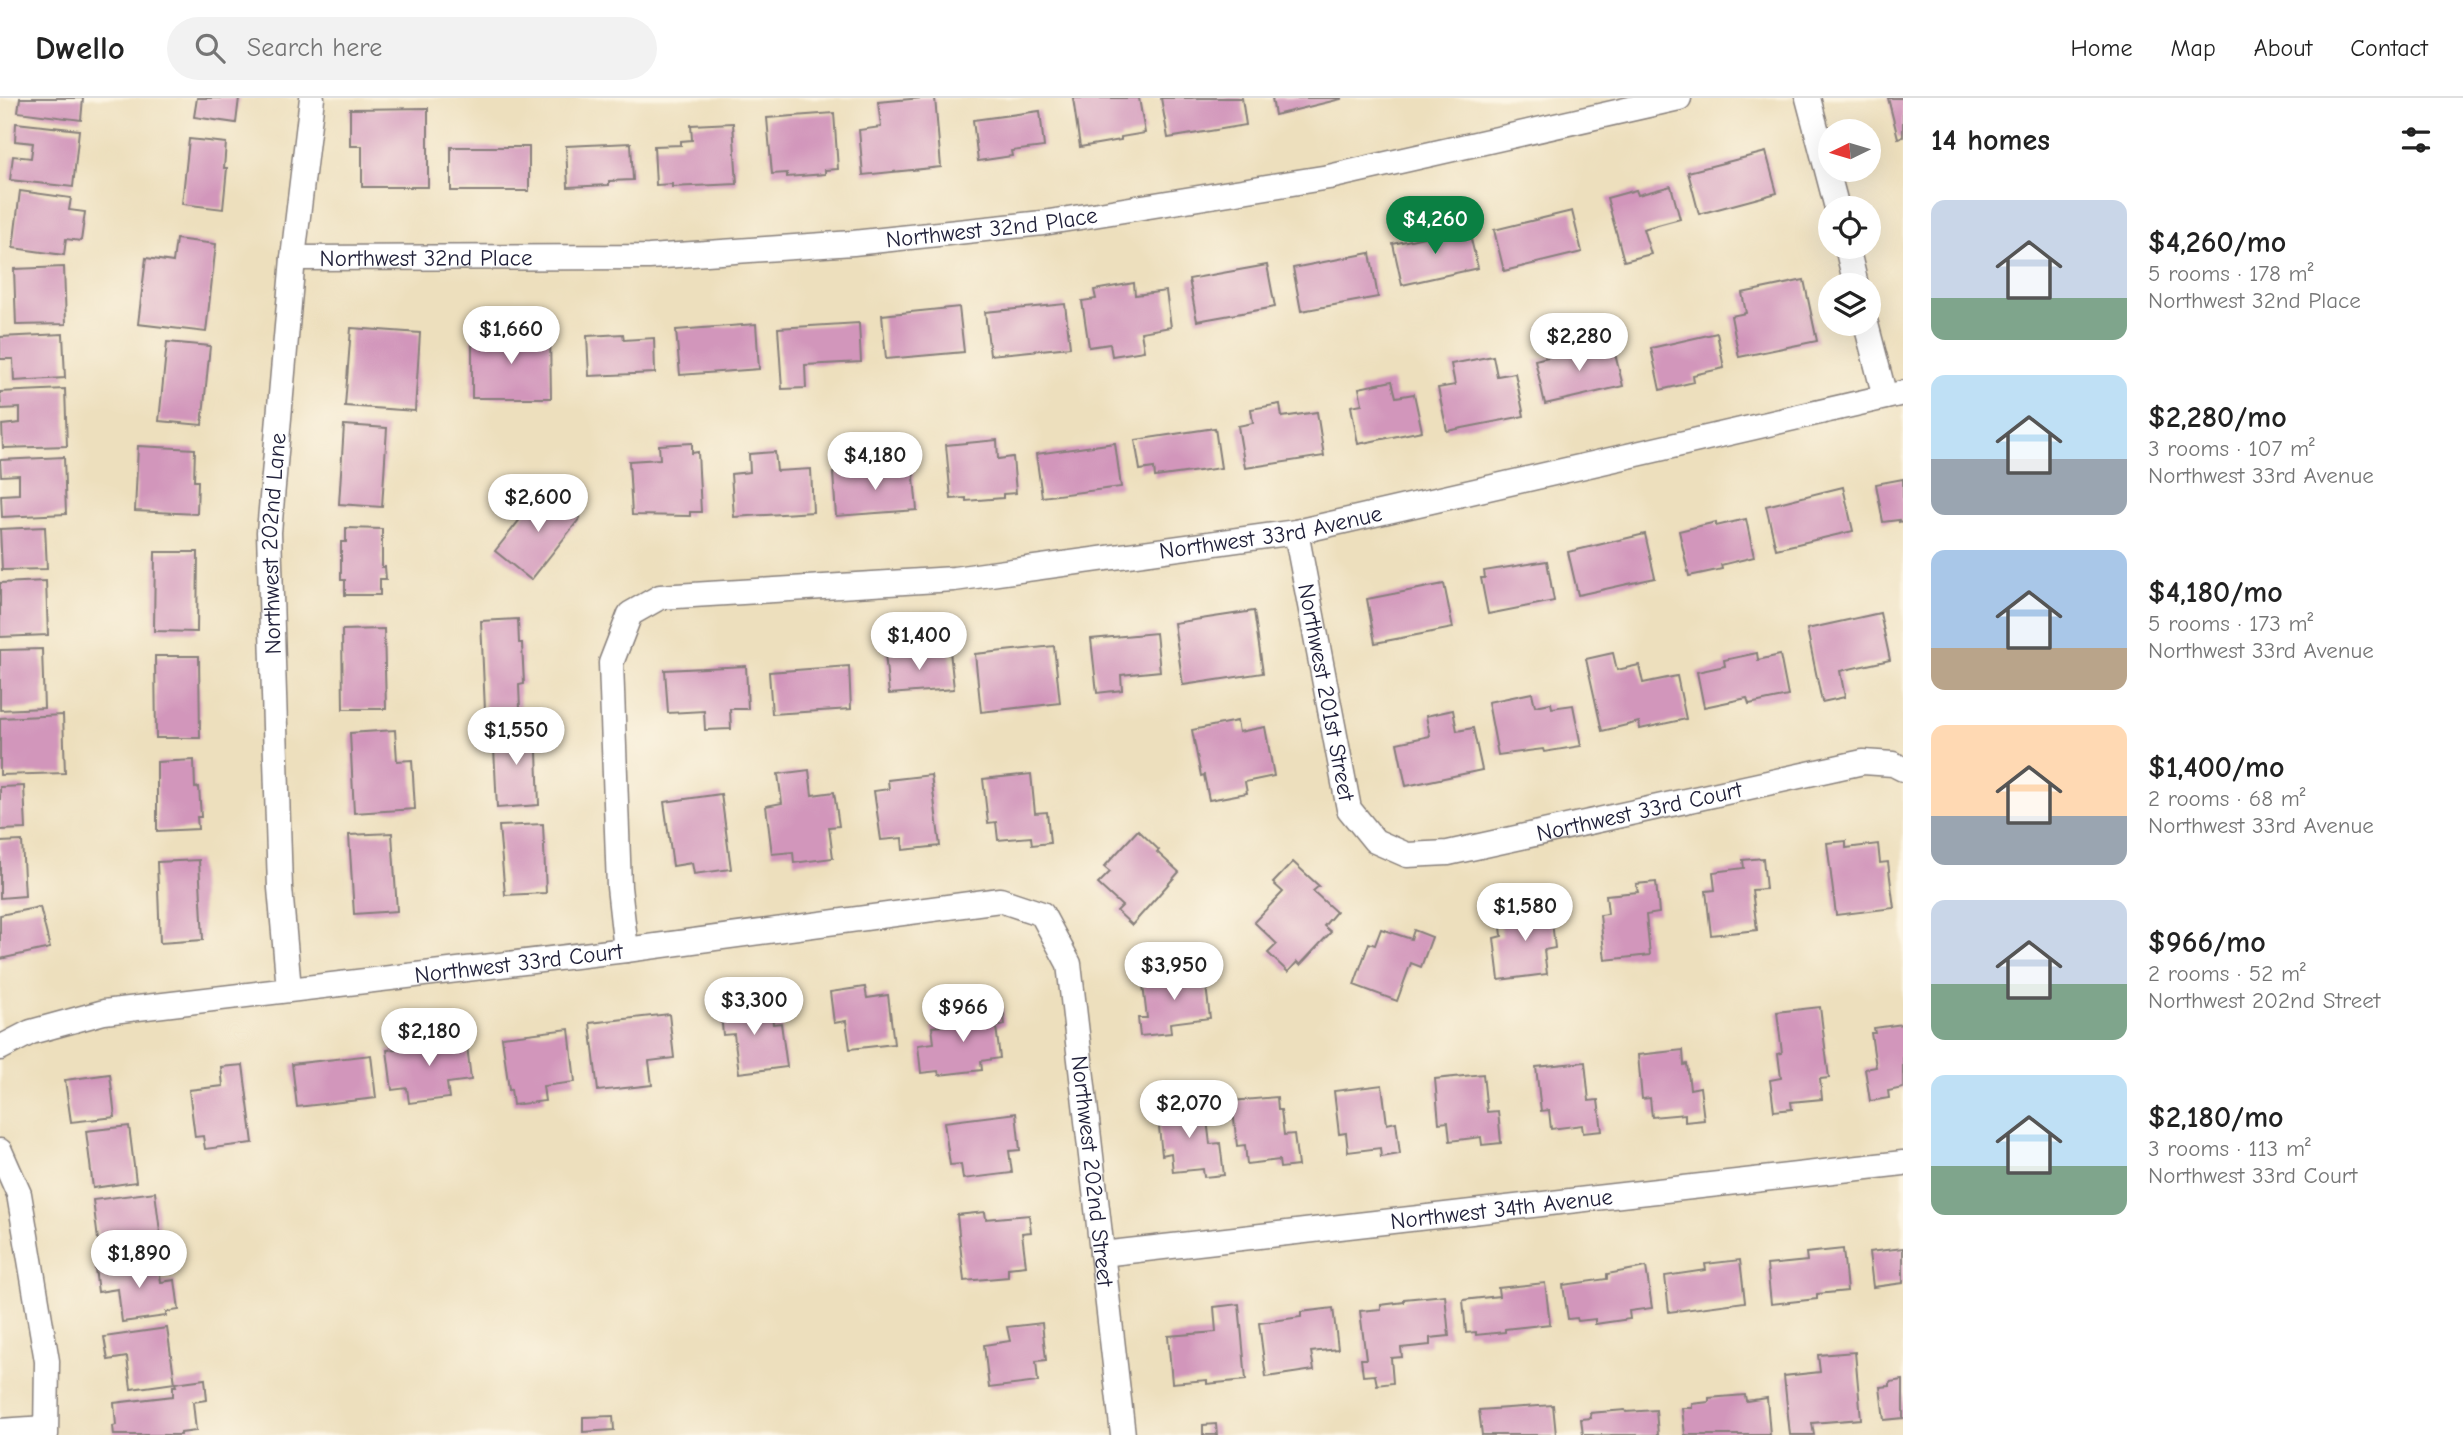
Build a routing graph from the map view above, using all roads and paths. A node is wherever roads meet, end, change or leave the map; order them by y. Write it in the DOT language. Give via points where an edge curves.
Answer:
graph roads {
  1 [pos="312,98"];
  2 [pos="1679,98"];
  3 [pos="1808,98"];
  4 [pos="1834,196"];
  5 [pos="293,258"];
  6 [pos="1871,336"];
  7 [pos="1894,395"];
  8 [pos="1296,532"];
  9 [pos="1903,769"];
  10 [pos="1375,841"];
  11 [pos="1042,914"];
  12 [pos="626,950"];
  13 [pos="289,989"];
  14 [pos="0,1048"];
  15 [pos="0,1151"];
  16 [pos="1903,1163"];
  17 [pos="1101,1254"];
  18 [pos="0,1431"];
  19 [pos="46,1432"];
  20 [pos="1123,1435"];
  1 -- 5 [label="street, Northwest 202nd Lane"];
  2 -- 5 [label="street, Northwest 32nd Place" via="1329,177 1044,223 853,243 649,257"];
  3 -- 4 [label="street"];
  5 -- 13 [label="street, Northwest 202nd Lane" via="269,532 280,888"];
  6 -- 7 [label="street"];
  7 -- 8 [label="street, Northwest 33rd Avenue"];
  8 -- 10 [label="street, Northwest 201st Street" via="1349,809"];
  8 -- 12 [label="street, Northwest 33rd Avenue" via="954,579 660,597 630,614 611,663"];
  9 -- 10 [label="street, Northwest 33rd Court" via="1863,762 1448,853 1407,855"];
  11 -- 12 [label="street, Northwest 33rd Court" via="1000,900"];
  11 -- 17 [label="street, Northwest 202nd Street" via="1069,964"];
  12 -- 13 [label="street, Northwest 33rd Court"];
  13 -- 14 [label="street, Northwest 33rd Court" via="104,1012 31,1032"];
  15 -- 19 [label="street" via="19,1194 47,1361"];
  16 -- 17 [label="street, Northwest 34th Avenue"];
  17 -- 20 [label="street, Northwest 202nd Street"];
  18 -- 19 [label="street"];
}
